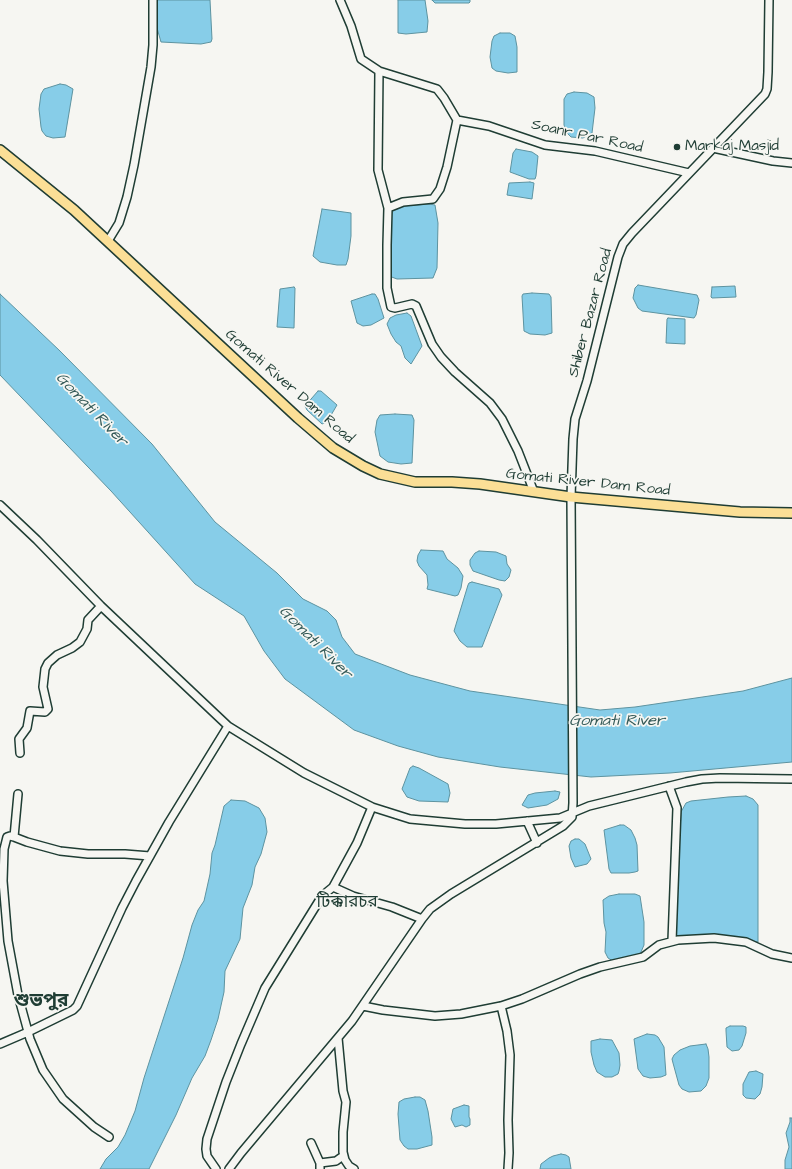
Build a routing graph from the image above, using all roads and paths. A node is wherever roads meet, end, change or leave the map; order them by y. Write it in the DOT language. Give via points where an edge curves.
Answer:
graph roads {
  1 [pos="153,0"];
  2 [pos="340,0"];
  3 [pos="769,0"];
  4 [pos="378,71"];
  5 [pos="457,120"];
  6 [pos="713,148"];
  7 [pos="0,150"];
  8 [pos="792,163"];
  9 [pos="689,173"];
  10 [pos="388,208"];
  11 [pos="108,241"];
  12 [pos="534,492"];
  13 [pos="571,497"];
  14 [pos="0,505"];
  15 [pos="792,513"];
  16 [pos="101,606"];
  17 [pos="228,726"];
  18 [pos="20,753"];
  19 [pos="792,779"];
  20 [pos="669,786"];
  21 [pos="18,794"];
  22 [pos="372,807"];
  23 [pos="573,812"];
  24 [pos="527,821"];
  25 [pos="14,837"];
  26 [pos="537,843"];
  27 [pos="150,856"];
  28 [pos="333,887"];
  29 [pos="422,919"];
  30 [pos="672,941"];
  31 [pos="792,958"];
  32 [pos="363,1006"];
  33 [pos="501,1006"];
  34 [pos="28,1032"];
  35 [pos="338,1038"];
  36 [pos="0,1044"];
  37 [pos="109,1137"];
  38 [pos="311,1143"];
  39 [pos="344,1156"];
  40 [pos="320,1166"];
  41 [pos="216,1169"];
  42 [pos="229,1169"];
  43 [pos="354,1169"];
  44 [pos="508,1169"];
  1 -- 11 [label="street" via="151,67 134,165 119,222"];
  2 -- 4 [label="street" via="361,59"];
  3 -- 6 [label="street, Shiber Bazar Road" via="767,89 756,105"];
  4 -- 5 [label="street" via="437,89"];
  4 -- 10 [label="street" via="378,170"];
  5 -- 9 [label="street, Soanr Par Road" via="489,126 545,145 595,151"];
  5 -- 10 [label="street" via="447,167 440,189 433,199 403,202"];
  6 -- 8 [label="street"];
  6 -- 9 [label="street, Shiber Bazar Road"];
  7 -- 11 [label="main road, Gomati River Dam Road"];
  9 -- 13 [label="street, Shiber Bazar Road" via="632,233 620,250 588,381 575,419"];
  10 -- 12 [label="street" via="387,288 391,307 412,304 416,306 432,344 455,372 490,403 502,419"];
  11 -- 12 [label="main road, Gomati River Dam Road" via="298,418 333,448 349,458 380,474 415,482 480,484"];
  12 -- 13 [label="main road, Gomati River Dam Road"];
  13 -- 15 [label="main road, Gomati River Dam Road" via="740,512"];
  13 -- 23 [label="street, Shiber Bazar Road"];
  14 -- 16 [label="street"];
  16 -- 17 [label="street"];
  16 -- 18 [label="street" via="88,620 87,629 80,642 48,663 43,687 48,709 45,712 30,712 27,728 19,739"];
  17 -- 22 [label="street" via="304,773"];
  17 -- 27 [label="street"];
  19 -- 20 [label="street" via="720,778"];
  20 -- 23 [label="street"];
  20 -- 30 [label="street" via="678,808"];
  21 -- 25 [label="street"];
  22 -- 24 [label="street" via="410,819 437,822 465,824"];
  22 -- 28 [label="street" via="357,843"];
  23 -- 24 [label="street" via="560,818"];
  23 -- 26 [label="street" via="564,826"];
  24 -- 26 [label="street"];
  25 -- 27 [label="street" via="60,851"];
  25 -- 34 [label="street" via="7,837 3,880 8,941"];
  26 -- 29 [label="street" via="451,894 430,909"];
  27 -- 34 [label="street" via="122,908 77,1006"];
  28 -- 29 [label="street"];
  28 -- 41 [label="street" via="322,896 265,988 241,1044 207,1139 207,1156"];
  29 -- 32 [label="street"];
  30 -- 31 [label="street" via="714,938 738,941"];
  30 -- 33 [label="street" via="659,945 643,958 586,971 522,1000"];
  32 -- 33 [label="street" via="435,1016"];
  32 -- 35 [label="street"];
  33 -- 44 [label="street" via="510,1055"];
  34 -- 36 [label="street"];
  34 -- 37 [label="street" via="40,1065 56,1089 64,1099"];
  35 -- 39 [label="street" via="346,1102 342,1143"];
  35 -- 42 [label="street"];
  38 -- 40 [label="street"];
  39 -- 40 [label="street"];
  39 -- 43 [label="street" via="348,1166"];
}
